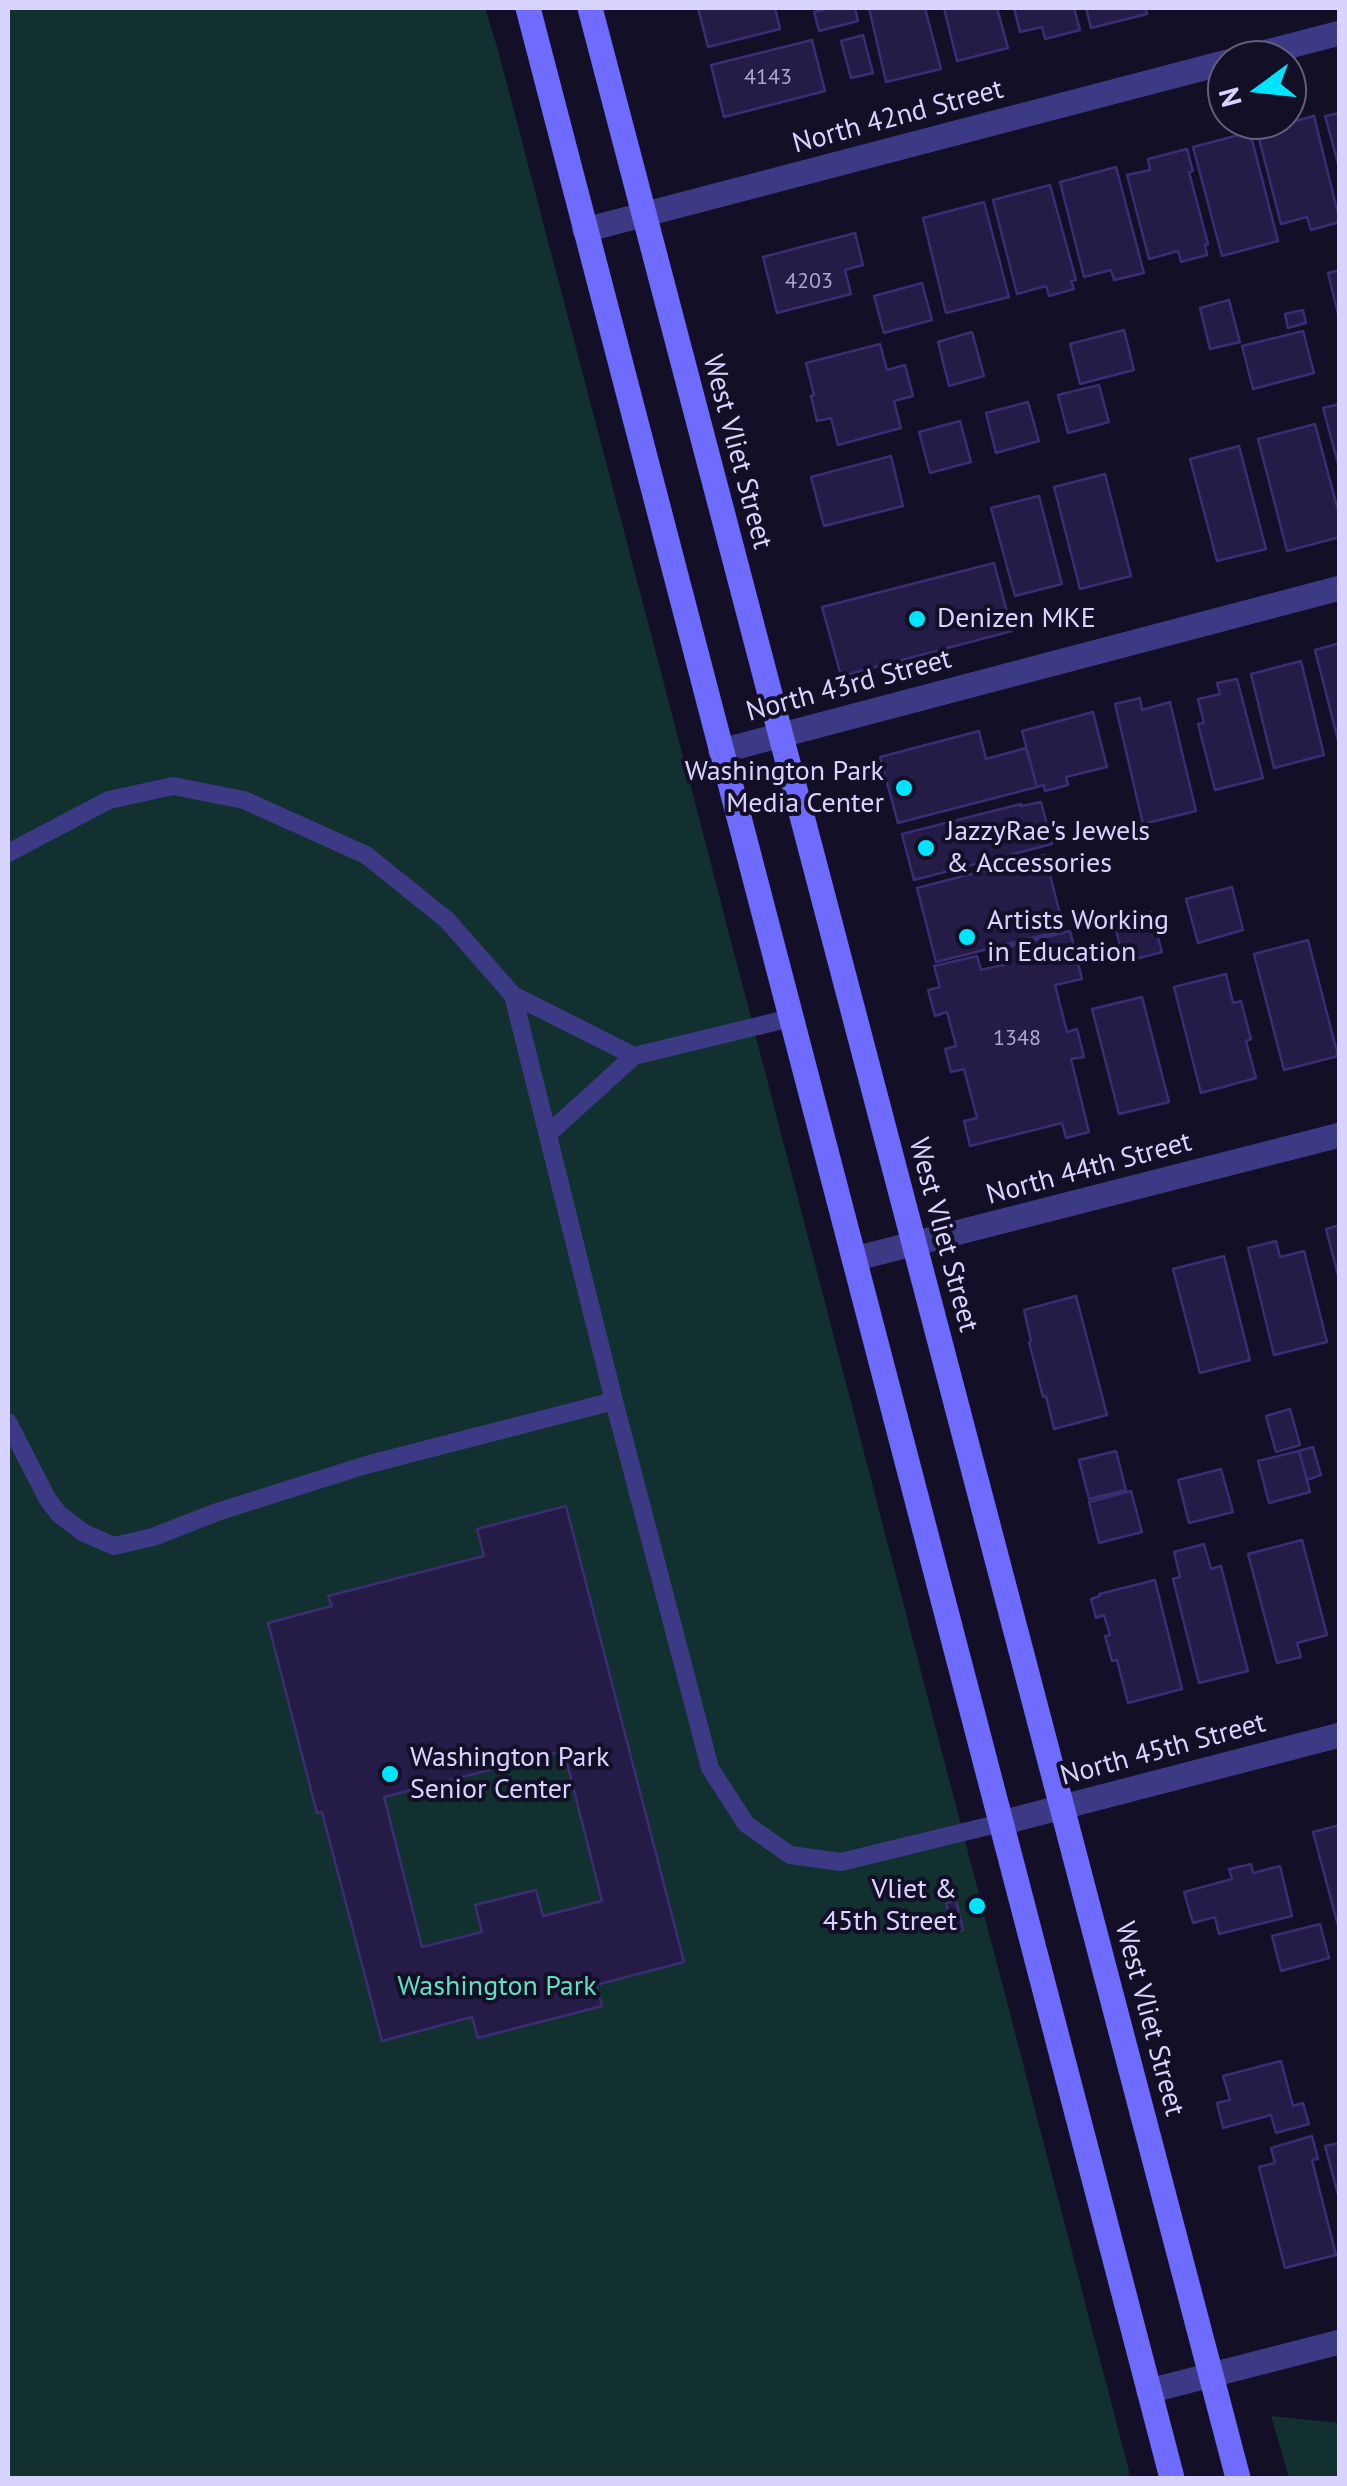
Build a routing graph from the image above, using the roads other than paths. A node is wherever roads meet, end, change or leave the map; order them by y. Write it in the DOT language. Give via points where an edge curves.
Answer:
graph roads {
  1 [pos="528,8"];
  2 [pos="590,8"];
  3 [pos="1340,33"];
  4 [pos="1307,42"];
  5 [pos="1207,67"];
  6 [pos="644,215"];
  7 [pos="585,230"];
  8 [pos="1340,588"];
  9 [pos="780,735"];
  10 [pos="721,751"];
  11 [pos="8,853"];
  12 [pos="514,995"];
  13 [pos="791,1018"];
  14 [pos="634,1056"];
  15 [pos="548,1134"];
  16 [pos="1340,1135"];
  17 [pos="915,1244"];
  18 [pos="854,1259"];
  19 [pos="614,1401"];
  20 [pos="8,1422"];
  21 [pos="1340,1735"];
  22 [pos="1062,1808"];
  23 [pos="1001,1823"];
  24 [pos="1340,2342"];
  25 [pos="1211,2375"];
  26 [pos="1148,2391"];
  27 [pos="1172,2478"];
  28 [pos="1238,2478"];
  1 -- 7 [label="street"];
  2 -- 6 [label="street, West Vliet Street"];
  3 -- 4 [label="street"];
  5 -- 6 [label="street, North 42nd Street"];
  6 -- 7 [label="street, North 42nd Street"];
  6 -- 9 [label="street, West Vliet Street"];
  7 -- 10 [label="street"];
  8 -- 9 [label="street, North 43rd Street"];
  9 -- 10 [label="street, North 43rd Street"];
  9 -- 17 [label="street, West Vliet Street"];
  10 -- 13 [label="street"];
  11 -- 12 [label="lane" via="109,800 157,789 244,800 366,855 447,920"];
  12 -- 14 [label="lane"];
  12 -- 15 [label="lane"];
  13 -- 14 [label="lane"];
  13 -- 18 [label="street"];
  14 -- 15 [label="lane"];
  15 -- 19 [label="lane"];
  16 -- 17 [label="street, North 44th Street"];
  17 -- 18 [label="street, North 44th Street"];
  17 -- 22 [label="street, West Vliet Street"];
  18 -- 23 [label="street"];
  19 -- 20 [label="lane" via="366,1466 114,1546 58,1514"];
  19 -- 23 [label="lane" via="710,1768 746,1824 790,1855 841,1862"];
  21 -- 22 [label="street, North 45th Street"];
  22 -- 23 [label="street, North 45th Street"];
  22 -- 25 [label="street, West Vliet Street"];
  23 -- 26 [label="street"];
  24 -- 25 [label="street"];
  25 -- 26 [label="street"];
  25 -- 28 [label="street, West Vliet Street"];
  26 -- 27 [label="street"];
}
